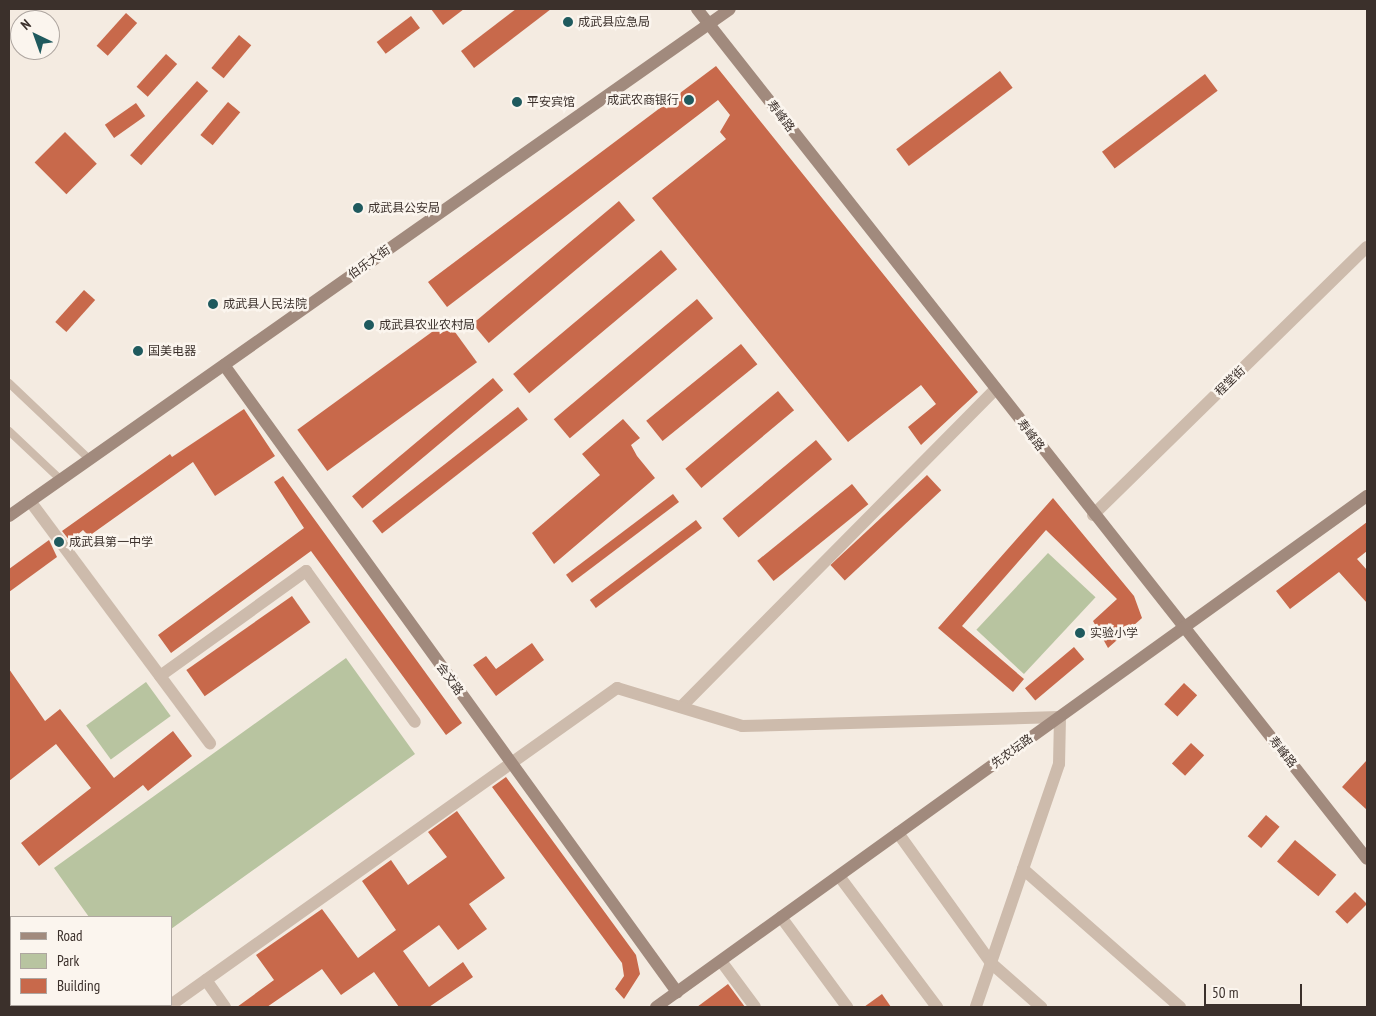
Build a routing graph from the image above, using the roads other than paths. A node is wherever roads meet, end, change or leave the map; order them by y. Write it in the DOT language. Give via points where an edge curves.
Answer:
graph roads {
  1 [pos="697,9"];
  2 [pos="730,9"];
  3 [pos="709,24"];
  4 [pos="1367,247"];
  5 [pos="224,365"];
  6 [pos="9,383"];
  7 [pos="995,390"];
  8 [pos="9,431"];
  9 [pos="89,459"];
  10 [pos="60,480"];
  11 [pos="1367,496"];
  12 [pos="30,501"];
  13 [pos="1093,515"];
  14 [pos="9,516"];
  15 [pos="1182,629"];
  16 [pos="160,676"];
  17 [pos="681,707"];
  18 [pos="1060,716"];
  19 [pos="415,722"];
  20 [pos="210,743"];
  21 [pos="510,762"];
  22 [pos="898,833"];
  23 [pos="1367,859"];
  24 [pos="1022,869"];
  25 [pos="839,876"];
  26 [pos="782,917"];
  27 [pos="721,961"];
  28 [pos="991,963"];
  29 [pos="206,980"];
  30 [pos="677,992"];
  31 [pos="172,1004"];
  32 [pos="226,1007"];
  33 [pos="656,1007"];
  34 [pos="755,1007"];
  35 [pos="847,1007"];
  36 [pos="937,1007"];
  37 [pos="976,1007"];
  38 [pos="1041,1007"];
  39 [pos="1180,1007"];
  1 -- 3 [label="street, 寿峰路"];
  2 -- 3 [label="street, 伯乐大街"];
  3 -- 5 [label="street, 伯乐大街"];
  3 -- 7 [label="street, 寿峰路"];
  4 -- 13 [label="street, 程堂街"];
  5 -- 9 [label="street, 伯乐大街"];
  5 -- 21 [label="street, 会文路"];
  6 -- 9 [label="lane"];
  7 -- 13 [label="street, 寿峰路"];
  7 -- 17 [label="street"];
  8 -- 10 [label="lane"];
  9 -- 10 [label="street, 伯乐大街"];
  10 -- 12 [label="street, 伯乐大街"];
  11 -- 15 [label="street, 先农坛路"];
  12 -- 14 [label="street, 伯乐大街"];
  12 -- 16 [label="street"];
  13 -- 15 [label="street, 寿峰路"];
  15 -- 18 [label="street, 先农坛路"];
  15 -- 23 [label="street, 寿峰路"];
  16 -- 19 [label="street" via="306,571"];
  16 -- 20 [label="street"];
  17 -- 18 [label="street" via="742,726"];
  17 -- 21 [label="street" via="617,688"];
  18 -- 22 [label="street, 先农坛路"];
  18 -- 24 [label="street" via="1059,764"];
  21 -- 29 [label="street"];
  21 -- 30 [label="street, 会文路"];
  22 -- 25 [label="street, 先农坛路"];
  22 -- 28 [label="street"];
  24 -- 28 [label="street"];
  24 -- 39 [label="street"];
  25 -- 26 [label="street, 先农坛路"];
  25 -- 36 [label="street"];
  26 -- 27 [label="street, 先农坛路"];
  26 -- 35 [label="street"];
  27 -- 30 [label="street, 先农坛路"];
  27 -- 34 [label="street"];
  28 -- 37 [label="street"];
  28 -- 38 [label="street"];
  29 -- 31 [label="street"];
  29 -- 32 [label="street"];
  30 -- 33 [label="street, 先农坛路"];
}
